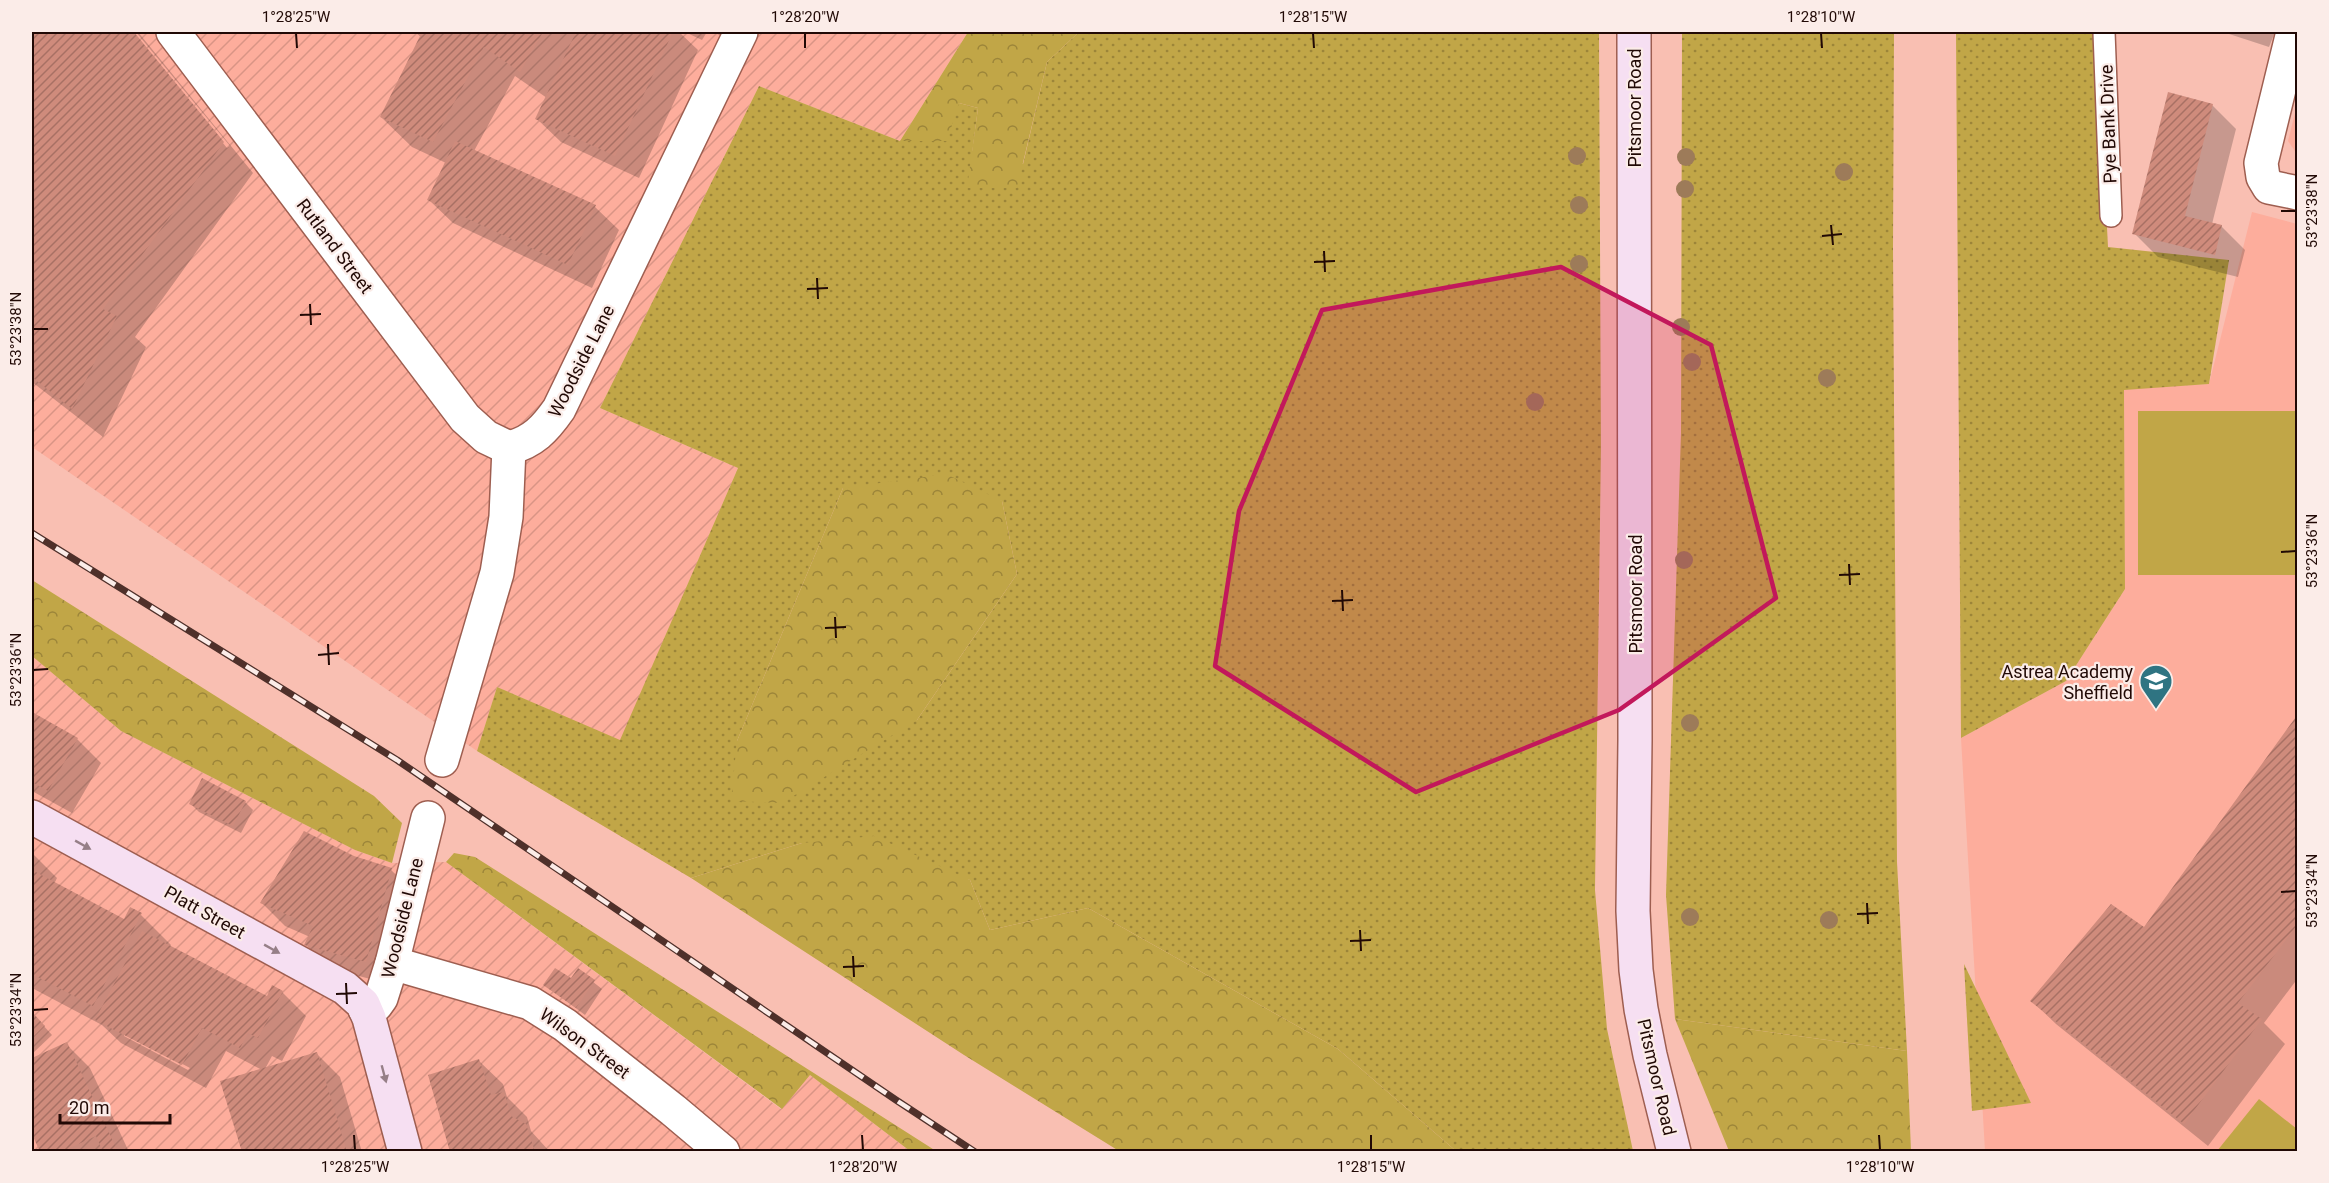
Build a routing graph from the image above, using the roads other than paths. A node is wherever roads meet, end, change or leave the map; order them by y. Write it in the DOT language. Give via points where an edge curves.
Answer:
graph roads {
  1 [pos="172,32"];
  2 [pos="741,32"];
  3 [pos="1634,32"];
  4 [pos="2104,32"];
  5 [pos="2293,32"];
  6 [pos="2298,193"];
  7 [pos="2111,216"];
  8 [pos="509,448"];
  9 [pos="442,760"];
  10 [pos="32,817"];
  11 [pos="428,818"];
  12 [pos="392,963"];
  13 [pos="367,1013"];
  14 [pos="405,1152"];
  15 [pos="723,1152"];
  16 [pos="1674,1152"];
  1 -- 8 [label="street, Rutland Street" via="465,418 486,437"];
  2 -- 8 [label="street, Woodside Lane" via="559,410 544,430 525,444"];
  3 -- 16 [label="street, Pitsmoor Road" via="1633,911 1641,1009"];
  4 -- 7 [label="lane, Pye Bank Drive"];
  5 -- 6 [label="street" via="2261,163 2269,187"];
  8 -- 9 [label="street" via="506,517 497,573"];
  10 -- 13 [label="street, Platt Street, one-way" via="345,988"];
  11 -- 12 [label="street, Woodside Lane"];
  12 -- 13 [label="street, Woodside Lane" via="381,998"];
  12 -- 15 [label="street, Wilson Street" via="530,1003 565,1025"];
  13 -- 14 [label="street, one-way"];
}
